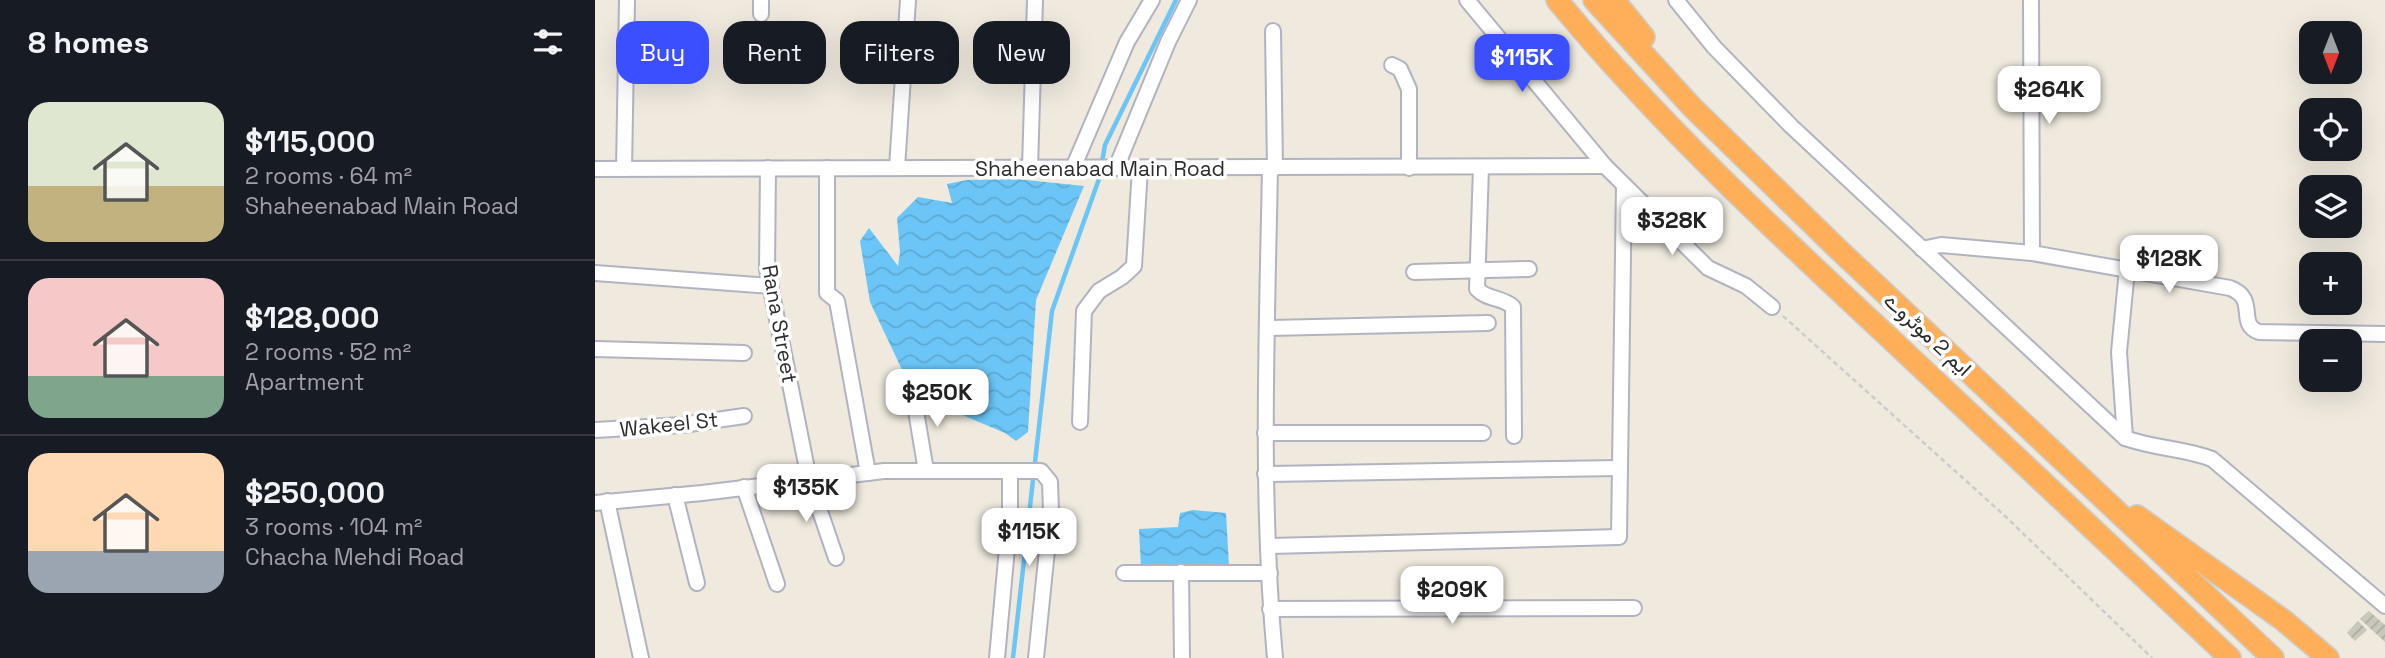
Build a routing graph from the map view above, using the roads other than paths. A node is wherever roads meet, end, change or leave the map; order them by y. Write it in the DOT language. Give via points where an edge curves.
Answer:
graph roads {
  1 [pos="627,0"];
  2 [pos="908,0"];
  3 [pos="1035,0"];
  4 [pos="1152,0"];
  5 [pos="1189,0"];
  6 [pos="1467,0"];
  7 [pos="1556,0"];
  8 [pos="1594,0"];
  9 [pos="1614,0"];
  10 [pos="1676,0"];
  11 [pos="2031,0"];
  12 [pos="1273,31"];
  13 [pos="1392,65"];
  14 [pos="1605,166"];
  15 [pos="1481,167"];
  16 [pos="768,168"];
  17 [pos="827,168"];
  18 [pos="897,168"];
  19 [pos="1030,168"];
  20 [pos="1073,168"];
  21 [pos="1116,168"];
  22 [pos="1140,168"];
  23 [pos="1272,168"];
  24 [pos="1409,168"];
  25 [pos="595,169"];
  26 [pos="624,169"];
  27 [pos="1624,185"];
  28 [pos="1922,249"];
  29 [pos="1840,251"];
  30 [pos="2032,253"];
  31 [pos="1529,270"];
  32 [pos="2127,270"];
  33 [pos="1477,271"];
  34 [pos="1414,272"];
  35 [pos="595,273"];
  36 [pos="771,286"];
  37 [pos="1772,307"];
  38 [pos="1488,323"];
  39 [pos="1267,328"];
  40 [pos="2385,334"];
  41 [pos="595,349"];
  42 [pos="744,353"];
  43 [pos="913,393"];
  44 [pos="744,416"];
  45 [pos="1080,422"];
  46 [pos="595,430"];
  47 [pos="1265,433"];
  48 [pos="1483,433"];
  49 [pos="1514,436"];
  50 [pos="2125,438"];
  51 [pos="2062,461"];
  52 [pos="1620,468"];
  53 [pos="926,471"];
  54 [pos="1010,471"];
  55 [pos="868,472"];
  56 [pos="1265,474"];
  57 [pos="809,479"];
  58 [pos="744,487"];
  59 [pos="674,495"];
  60 [pos="601,502"];
  61 [pos="1269,546"];
  62 [pos="836,558"];
  63 [pos="1181,572"];
  64 [pos="1124,573"];
  65 [pos="1270,573"];
  66 [pos="697,583"];
  67 [pos="777,584"];
  68 [pos="2385,606"];
  69 [pos="1634,608"];
  70 [pos="1270,610"];
  71 [pos="641,658"];
  72 [pos="997,658"];
  73 [pos="1036,658"];
  74 [pos="1182,658"];
  75 [pos="1275,658"];
  76 [pos="2230,658"];
  77 [pos="2273,658"];
  78 [pos="2328,658"];
  1 -- 26 [label="street"];
  2 -- 18 [label="street"];
  3 -- 19 [label="street"];
  4 -- 20 [label="street" via="1127,42"];
  5 -- 21 [label="street"];
  6 -- 14 [label="street"];
  7 -- 76 [label="highway, ایم 2 موٹروے" via="1672,130"];
  8 -- 29 [label="highway, ایم 2 موٹروے" via="1692,107"];
  9 -- 29 [label="highway" via="1689,89"];
  10 -- 28 [label="street" via="1790,126"];
  11 -- 30 [label="street"];
  12 -- 23 [label="street"];
  13 -- 24 [label="street" via="1400,69 1409,89"];
  14 -- 15 [label="street, Shaheenabad Main Road"];
  14 -- 27 [label="street"];
  15 -- 24 [label="street, Shaheenabad Main Road"];
  15 -- 33 [label="street"];
  16 -- 17 [label="street, Shaheenabad Main Road"];
  16 -- 26 [label="street, Shaheenabad Main Road"];
  16 -- 36 [label="street, Rana Street" via="767,270"];
  17 -- 18 [label="street, Shaheenabad Main Road"];
  17 -- 55 [label="street" via="827,293 837,301"];
  18 -- 19 [label="street, Shaheenabad Main Road"];
  19 -- 20 [label="street, Shaheenabad Main Road"];
  20 -- 21 [label="street, Shaheenabad Main Road"];
  21 -- 22 [label="street, Shaheenabad Main Road"];
  22 -- 23 [label="street, Shaheenabad Main Road"];
  22 -- 45 [label="street" via="1135,266 1099,291 1084,311"];
  23 -- 24 [label="street, Shaheenabad Main Road"];
  23 -- 39 [label="street"];
  25 -- 26 [label="street, Shaheenabad Main Road"];
  27 -- 37 [label="street" via="1708,268 1745,286"];
  27 -- 52 [label="street"];
  28 -- 30 [label="street" via="1941,245"];
  28 -- 50 [label="street"];
  29 -- 51 [label="highway, ایم 2 موٹروے"];
  30 -- 32 [label="street"];
  31 -- 33 [label="street"];
  32 -- 40 [label="street" via="2239,292 2245,298 2249,324 2259,332"];
  32 -- 50 [label="street" via="2119,352"];
  33 -- 34 [label="street"];
  33 -- 49 [label="street" via="1481,293 1513,307"];
  35 -- 36 [label="street"];
  36 -- 57 [label="street, Rana Street"];
  38 -- 39 [label="street"];
  39 -- 47 [label="street"];
  41 -- 42 [label="street"];
  43 -- 53 [label="street"];
  44 -- 46 [label="street, Wakeel St"];
  47 -- 48 [label="street"];
  47 -- 56 [label="street"];
  50 -- 68 [label="street" via="2212,459"];
  51 -- 77 [label="highway, ایم 2 موٹروے"];
  51 -- 78 [label="highway" via="2283,620"];
  52 -- 56 [label="street"];
  52 -- 61 [label="street" via="1619,537"];
  53 -- 54 [label="street"];
  53 -- 55 [label="street"];
  54 -- 72 [label="street"];
  54 -- 73 [label="street" via="1034,471 1049,482 1051,511"];
  55 -- 57 [label="street"];
  56 -- 61 [label="street"];
  57 -- 58 [label="street"];
  57 -- 62 [label="street, Rana Street"];
  58 -- 59 [label="street"];
  58 -- 67 [label="street"];
  59 -- 60 [label="street"];
  59 -- 66 [label="street"];
  60 -- 71 [label="street"];
  61 -- 65 [label="street"];
  63 -- 64 [label="street"];
  63 -- 65 [label="street"];
  63 -- 74 [label="street"];
  65 -- 70 [label="street"];
  69 -- 70 [label="street"];
  70 -- 75 [label="street"];
}
